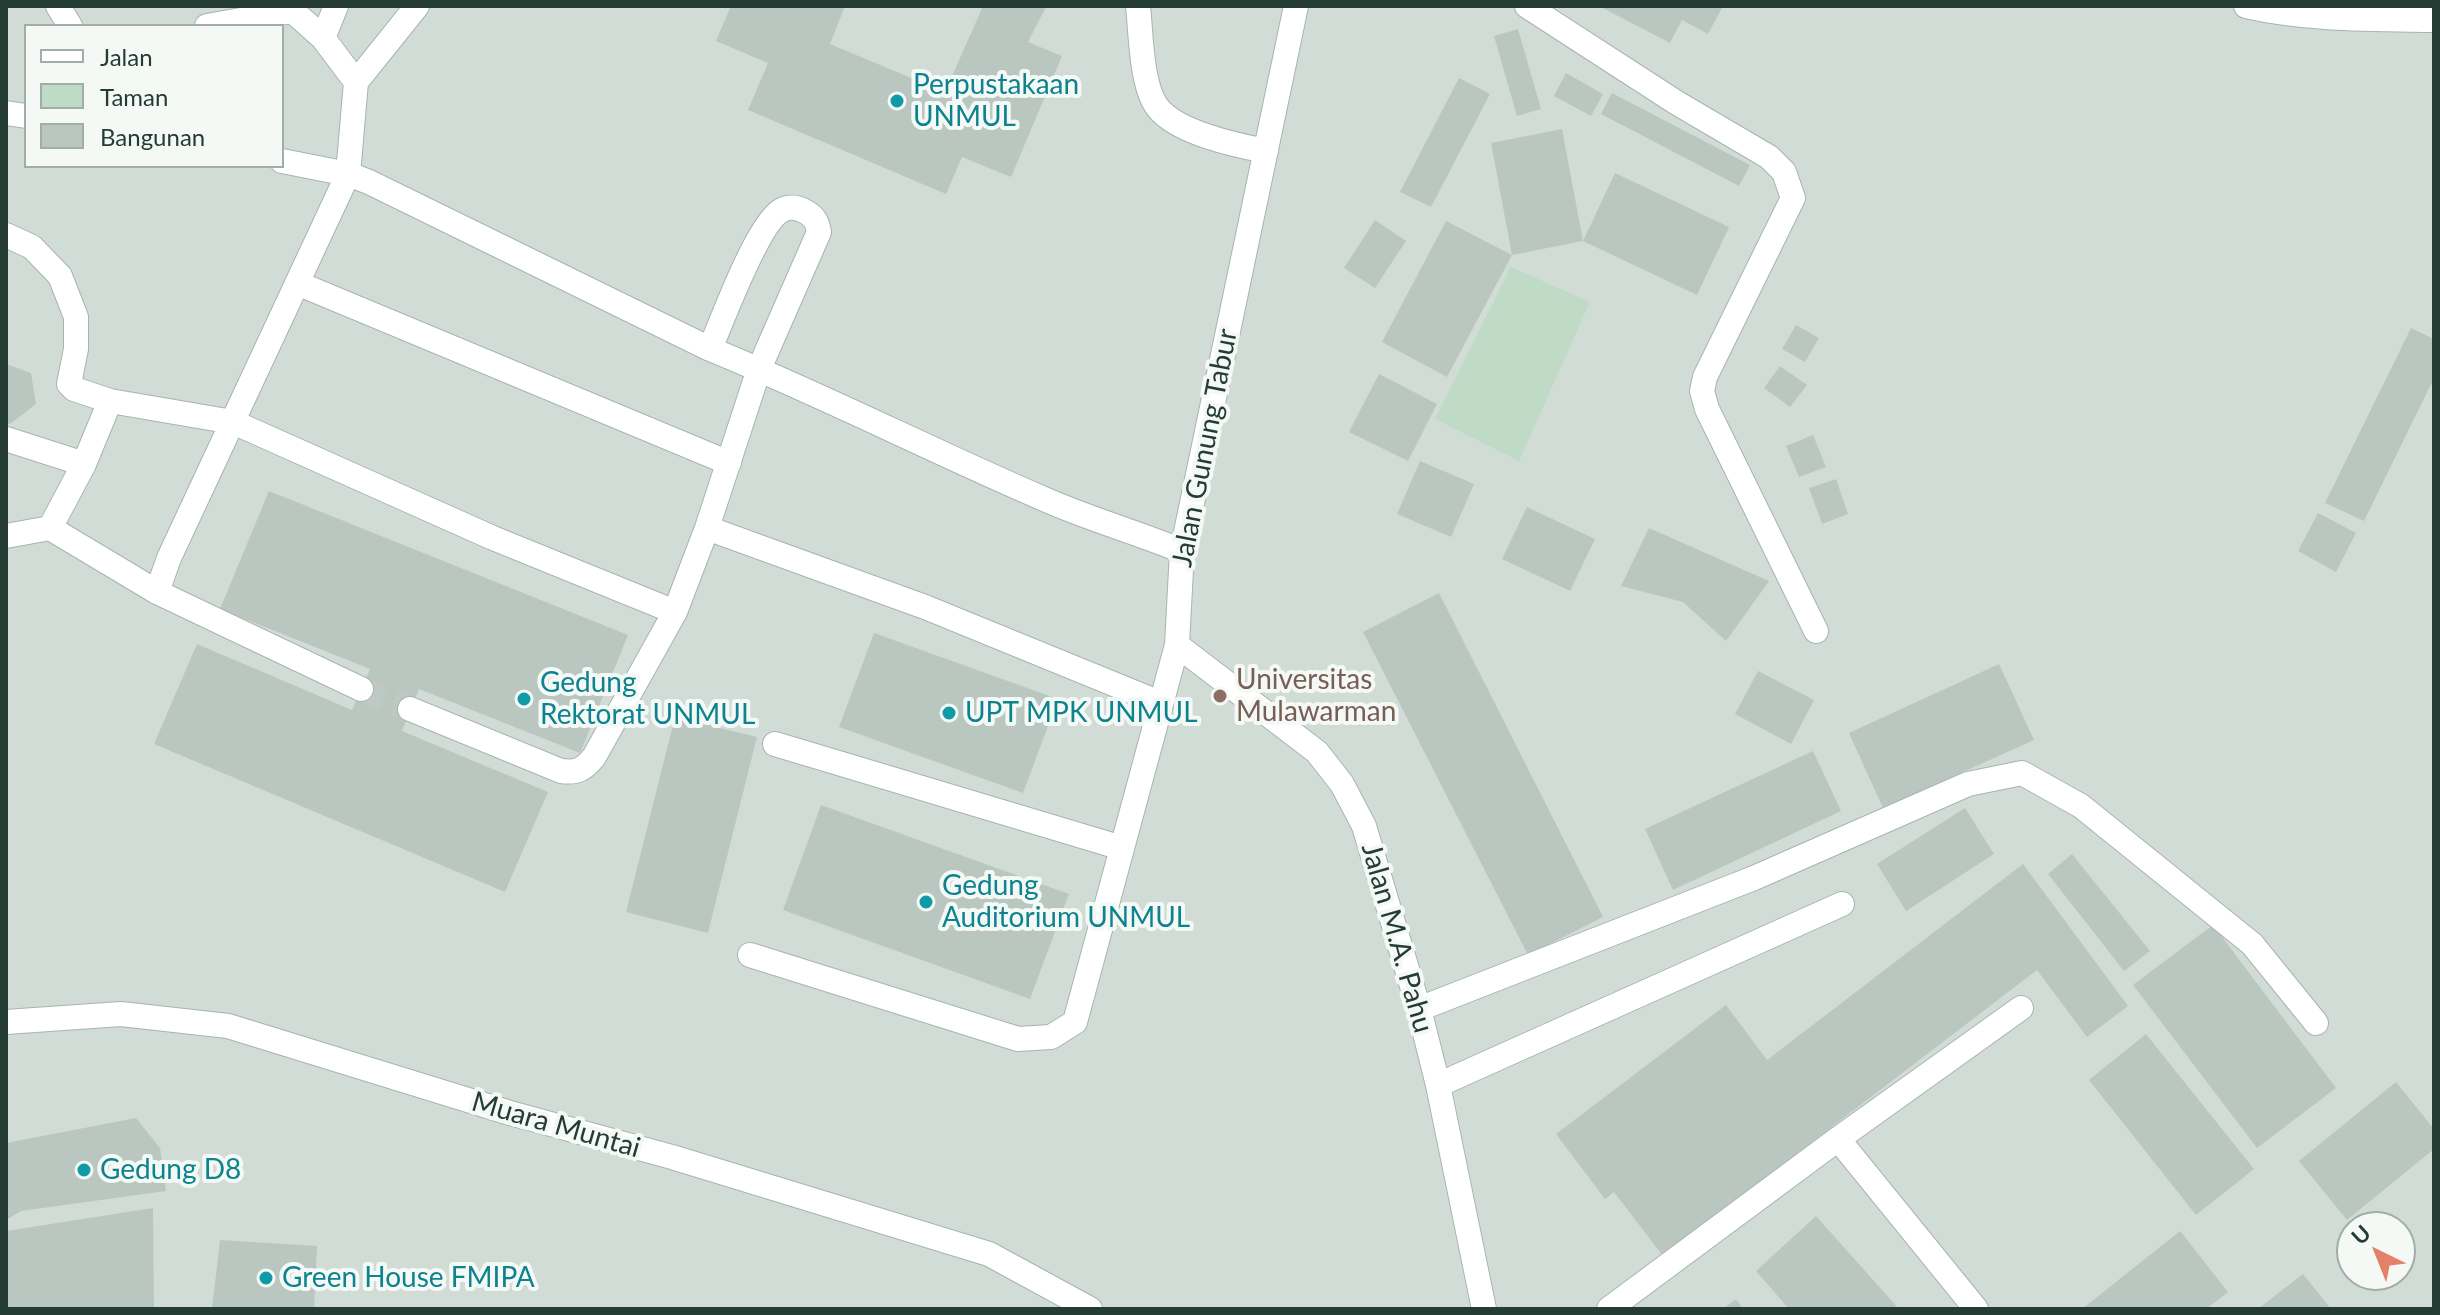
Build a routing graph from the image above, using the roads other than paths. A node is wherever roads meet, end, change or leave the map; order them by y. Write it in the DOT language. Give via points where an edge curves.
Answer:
graph roads {
  1 [pos="58,6"];
  2 [pos="336,6"];
  3 [pos="417,6"];
  4 [pos="1138,6"];
  5 [pos="1296,6"];
  6 [pos="1527,6"];
  7 [pos="2246,6"];
  8 [pos="289,8"];
  9 [pos="2434,20"];
  10 [pos="69,24"];
  11 [pos="216,24"];
  12 [pos="323,38"];
  13 [pos="356,82"];
  14 [pos="1266,151"];
  15 [pos="284,161"];
  16 [pos="348,174"];
  17 [pos="6,235"];
  18 [pos="297,283"];
  19 [pos="710,349"];
  20 [pos="759,369"];
  21 [pos="110,401"];
  22 [pos="233,422"];
  23 [pos="6,439"];
  24 [pos="729,463"];
  25 [pos="84,464"];
  26 [pos="50,528"];
  27 [pos="707,528"];
  28 [pos="6,536"];
  29 [pos="1182,551"];
  30 [pos="157,592"];
  31 [pos="675,612"];
  32 [pos="1816,631"];
  33 [pos="1177,645"];
  34 [pos="361,689"];
  35 [pos="1160,703"];
  36 [pos="410,709"];
  37 [pos="775,744"];
  38 [pos="1122,848"];
  39 [pos="1842,904"];
  40 [pos="750,955"];
  41 [pos="2021,1008"];
  42 [pos="1419,1009"];
  43 [pos="6,1022"];
  44 [pos="2316,1023"];
  45 [pos="1438,1085"];
  46 [pos="1838,1139"];
  47 [pos="1090,1309"];
  48 [pos="1484,1309"];
  49 [pos="1609,1309"];
  50 [pos="1976,1309"];
  1 -- 10 [label="street"];
  2 -- 12 [label="street"];
  3 -- 13 [label="street"];
  4 -- 14 [label="street" via="1146,79 1158,108 1178,124"];
  5 -- 14 [label="street, Jalan Gunung Tabur"];
  6 -- 32 [label="street" via="1759,150 1784,172 1793,198 1702,391"];
  7 -- 9 [label="street"];
  8 -- 11 [label="street"];
  8 -- 12 [label="street"];
  12 -- 13 [label="street"];
  13 -- 16 [label="street"];
  14 -- 29 [label="street, Jalan Gunung Tabur"];
  15 -- 16 [label="street"];
  16 -- 18 [label="street"];
  16 -- 19 [label="street"];
  17 -- 21 [label="street" via="32,247 60,276 76,317 69,384"];
  18 -- 22 [label="street"];
  18 -- 24 [label="street"];
  19 -- 20 [label="street"];
  19 -- 20 [label="street" via="770,220 782,210 803,210 817,222 819,232"];
  20 -- 24 [label="street"];
  20 -- 29 [label="street" via="1047,501"];
  21 -- 22 [label="street"];
  21 -- 25 [label="street"];
  22 -- 30 [label="street"];
  22 -- 31 [label="street"];
  23 -- 25 [label="street"];
  24 -- 27 [label="street"];
  25 -- 26 [label="street"];
  26 -- 28 [label="street"];
  26 -- 30 [label="street"];
  27 -- 31 [label="street"];
  27 -- 35 [label="street" via="925,607"];
  29 -- 33 [label="street, Jalan Gunung Tabur"];
  30 -- 34 [label="street"];
  31 -- 36 [label="street" via="594,757 574,773"];
  33 -- 35 [label="street, Jalan Gunung Tabur"];
  33 -- 42 [label="street, Jalan M.A. Pahu" via="1317,752 1342,784 1364,826"];
  35 -- 38 [label="street, Jalan Gunung Tabur"];
  37 -- 38 [label="street"];
  38 -- 40 [label="street, Jalan Gunung Tabur" via="1075,1022 1051,1037 1018,1039"];
  39 -- 45 [label="street"];
  41 -- 46 [label="street"];
  42 -- 44 [label="street" via="1754,878 1968,784 2022,773 2081,806 2252,944"];
  42 -- 45 [label="street, Jalan M.A. Pahu"];
  43 -- 47 [label="street, Muara Muntai" via="121,1014 228,1026 989,1254"];
  45 -- 48 [label="street, Jalan M.A. Pahu"];
  46 -- 49 [label="street"];
  46 -- 50 [label="street"];
}
